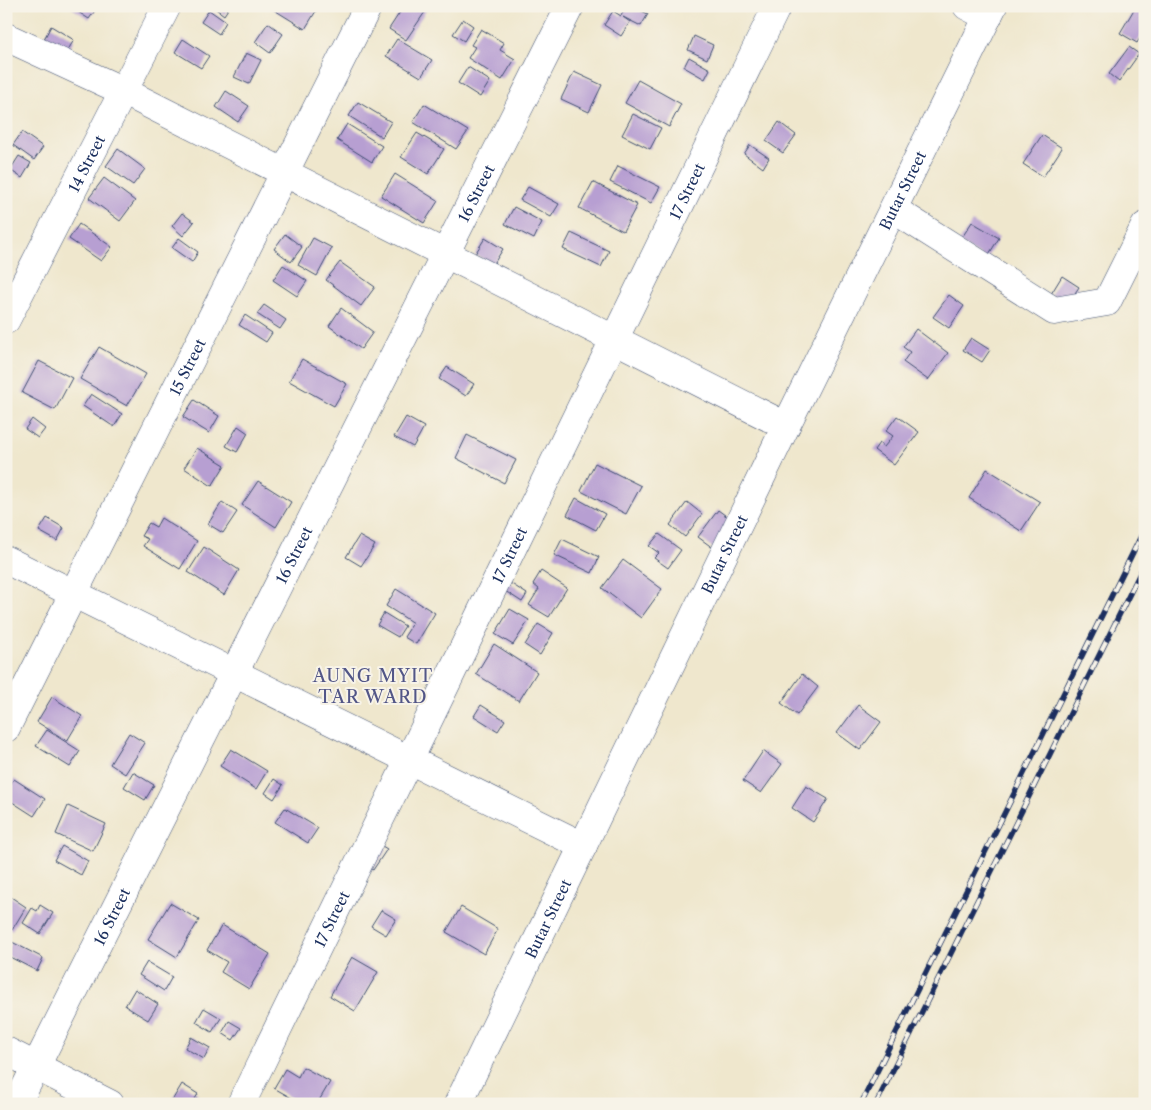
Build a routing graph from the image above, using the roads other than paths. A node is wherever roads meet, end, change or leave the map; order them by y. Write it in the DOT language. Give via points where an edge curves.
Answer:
graph roads {
  1 [pos="167,6"];
  2 [pos="368,6"];
  3 [pos="570,6"];
  4 [pos="777,6"];
  5 [pos="983,10"];
  6 [pos="6,37"];
  7 [pos="123,91"];
  8 [pos="284,172"];
  9 [pos="904,216"];
  10 [pos="1145,226"];
  11 [pos="445,254"];
  12 [pos="6,320"];
  13 [pos="614,340"];
  14 [pos="786,426"];
  15 [pos="6,560"];
  16 [pos="74,593"];
  17 [pos="234,673"];
  18 [pos="6,728"];
  19 [pos="409,760"];
  20 [pos="583,846"];
  21 [pos="6,1051"];
  22 [pos="36,1066"];
  23 [pos="17,1104"];
  24 [pos="110,1104"];
  25 [pos="241,1104"];
  26 [pos="458,1104"];
  1 -- 7 [label="street, 14 Street"];
  2 -- 8 [label="street, 15 Street"];
  3 -- 11 [label="street, 16 Street"];
  4 -- 13 [label="street, 17 Street"];
  5 -- 14 [label="street, Butar Street"];
  6 -- 7 [label="street"];
  7 -- 8 [label="street"];
  7 -- 12 [label="street, 14 Street"];
  8 -- 11 [label="street"];
  8 -- 16 [label="street, 15 Street"];
  9 -- 10 [label="street" via="1054,311 1107,302"];
  11 -- 13 [label="street"];
  11 -- 17 [label="street, 16 Street"];
  13 -- 14 [label="street"];
  13 -- 19 [label="street, 17 Street"];
  14 -- 20 [label="street, Butar Street"];
  15 -- 16 [label="street"];
  16 -- 17 [label="street"];
  16 -- 18 [label="street, 15 Street"];
  17 -- 19 [label="street"];
  17 -- 22 [label="street, 16 Street"];
  19 -- 20 [label="street"];
  19 -- 25 [label="street, 17 Street"];
  20 -- 26 [label="street, Butar Street"];
  21 -- 22 [label="street"];
  22 -- 23 [label="street, 16 Street"];
  22 -- 24 [label="street"];
}
